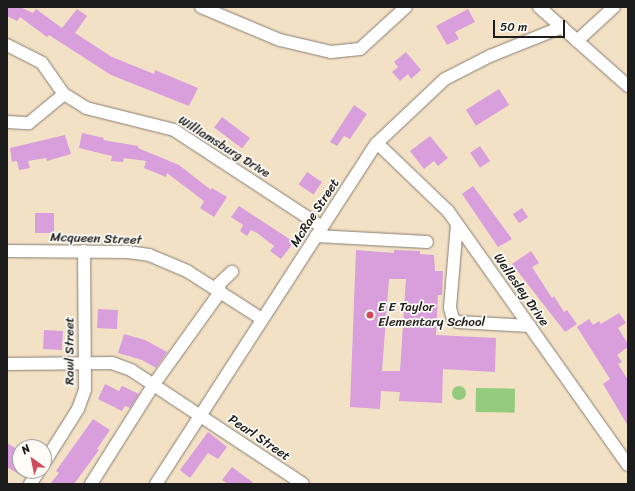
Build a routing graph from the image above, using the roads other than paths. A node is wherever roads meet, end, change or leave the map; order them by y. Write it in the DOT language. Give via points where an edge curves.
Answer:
graph roads {
  1 [pos="201,7"];
  2 [pos="406,7"];
  3 [pos="539,7"];
  4 [pos="614,7"];
  5 [pos="562,27"];
  6 [pos="577,41"];
  7 [pos="7,45"];
  8 [pos="628,86"];
  9 [pos="64,94"];
  10 [pos="7,122"];
  11 [pos="377,143"];
  12 [pos="458,224"];
  13 [pos="319,231"];
  14 [pos="426,242"];
  15 [pos="7,251"];
  16 [pos="84,251"];
  17 [pos="232,272"];
  18 [pos="220,292"];
  19 [pos="262,319"];
  20 [pos="530,326"];
  21 [pos="83,363"];
  22 [pos="7,364"];
  23 [pos="154,384"];
  24 [pos="200,415"];
  25 [pos="52,450"];
  26 [pos="628,465"];
  27 [pos="91,484"];
  28 [pos="156,484"];
  29 [pos="303,484"];
  1 -- 2 [label="street" via="280,40 331,52 360,49"];
  3 -- 5 [label="street"];
  4 -- 6 [label="street"];
  5 -- 6 [label="street"];
  5 -- 11 [label="street, McRae Street" via="490,56 445,79"];
  6 -- 8 [label="street"];
  7 -- 9 [label="street, Williamsburg Drive" via="42,63"];
  9 -- 10 [label="street" via="29,123"];
  9 -- 13 [label="street, Williamsburg Drive" via="86,108 174,130"];
  11 -- 12 [label="street, Wellesley Drive" via="448,210"];
  11 -- 13 [label="street, McRae Street"];
  12 -- 20 [label="street, Wellesley Drive"];
  12 -- 20 [label="street" via="450,308 453,319 458,322"];
  13 -- 14 [label="street"];
  13 -- 19 [label="street, McRae Street"];
  15 -- 16 [label="street, Mcqueen Street"];
  16 -- 18 [label="street, Mcqueen Street" via="149,255 187,271"];
  16 -- 21 [label="street, Rawl Street"];
  17 -- 18 [label="street" via="219,284"];
  18 -- 19 [label="street, Mcqueen Street"];
  18 -- 23 [label="street"];
  19 -- 24 [label="street, McRae Street"];
  20 -- 26 [label="street, Wellesley Drive"];
  21 -- 22 [label="street, Pearl Street"];
  21 -- 23 [label="street, Pearl Street" via="112,363"];
  21 -- 25 [label="street, Rawl Street" via="85,390 78,409"];
  23 -- 24 [label="street, Pearl Street"];
  23 -- 27 [label="street"];
  24 -- 28 [label="street, McRae Street"];
  24 -- 29 [label="street, Pearl Street"];
}
